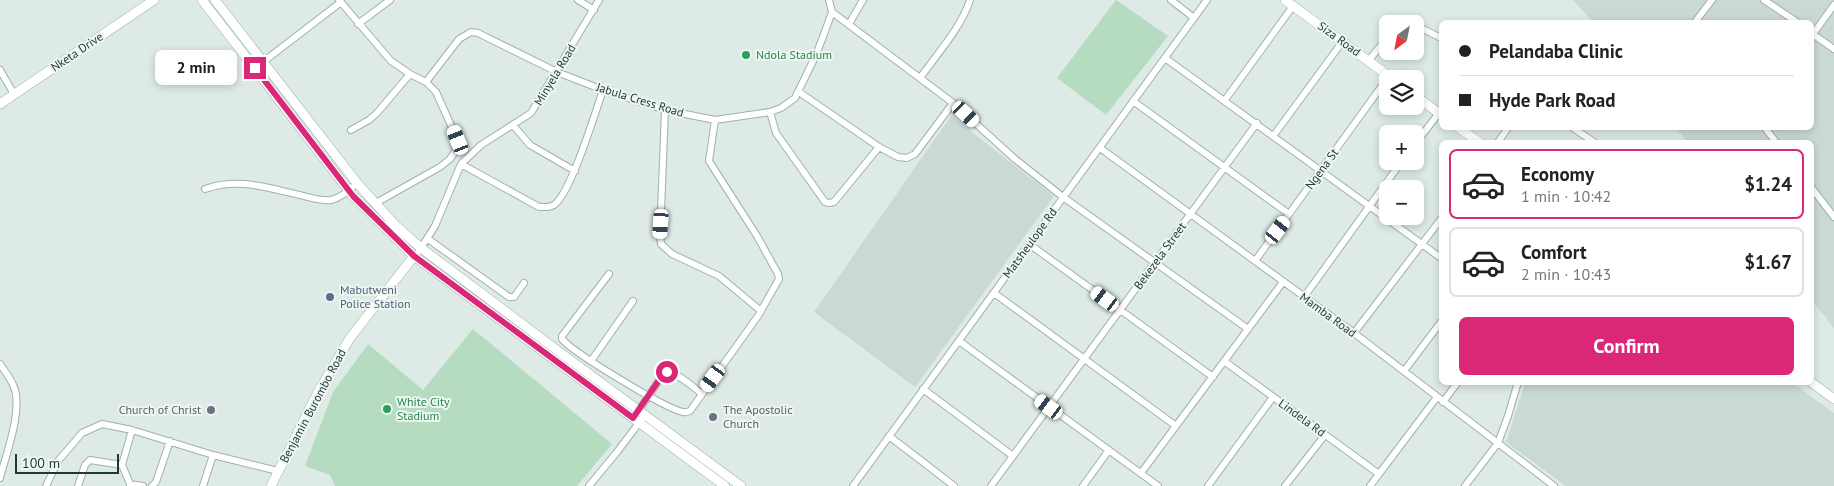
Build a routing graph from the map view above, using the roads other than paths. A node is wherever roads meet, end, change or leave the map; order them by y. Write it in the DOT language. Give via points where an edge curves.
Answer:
graph roads {
  1 [pos="154,0"];
  2 [pos="202,0"];
  3 [pos="215,0"];
  4 [pos="390,0"];
  5 [pos="578,0"];
  6 [pos="600,0"];
  7 [pos="829,0"];
  8 [pos="863,0"];
  9 [pos="970,0"];
  10 [pos="1171,0"];
  11 [pos="1207,0"];
  12 [pos="1284,0"];
  13 [pos="1712,0"];
  14 [pos="1764,0"];
  15 [pos="340,1"];
  16 [pos="1834,5"];
  17 [pos="1293,6"];
  18 [pos="594,10"];
  19 [pos="832,12"];
  20 [pos="1194,18"];
  21 [pos="1697,20"];
  22 [pos="1794,20"];
  23 [pos="358,24"];
  24 [pos="848,24"];
  25 [pos="1424,30"];
  26 [pos="1814,30"];
  27 [pos="1814,34"];
  28 [pos="1439,37"];
  29 [pos="1343,41"];
  30 [pos="1379,48"];
  31 [pos="1834,49"];
  32 [pos="1165,58"];
  33 [pos="1369,60"];
  34 [pos="259,66"];
  35 [pos="0,70"];
  36 [pos="1382,70"];
  37 [pos="557,72"];
  38 [pos="410,74"];
  39 [pos="920,78"];
  40 [pos="2,80"];
  41 [pos="426,82"];
  42 [pos="604,90"];
  43 [pos="799,92"];
  44 [pos="1379,93"];
  45 [pos="14,94"];
  46 [pos="1225,100"];
  47 [pos="1133,101"];
  48 [pos="953,102"];
  49 [pos="1424,102"];
  50 [pos="0,104"];
  51 [pos="665,110"];
  52 [pos="770,112"];
  53 [pos="1439,113"];
  54 [pos="1439,115"];
  55 [pos="715,120"];
  56 [pos="1257,123"];
  57 [pos="513,125"];
  58 [pos="351,130"];
  59 [pos="1462,130"];
  60 [pos="1576,130"];
  61 [pos="1767,130"];
  62 [pos="1424,133"];
  63 [pos="1274,135"];
  64 [pos="1476,140"];
  65 [pos="1591,140"];
  66 [pos="1774,140"];
  67 [pos="879,147"];
  68 [pos="1100,148"];
  69 [pos="461,164"];
  70 [pos="1225,167"];
  71 [pos="1321,170"];
  72 [pos="1395,170"];
  73 [pos="575,171"];
  74 [pos="357,183"];
  75 [pos="205,189"];
  76 [pos="349,190"];
  77 [pos="1814,191"];
  78 [pos="1063,197"];
  79 [pos="374,204"];
  80 [pos="1369,206"];
  81 [pos="1190,214"];
  82 [pos="1289,214"];
  83 [pos="1834,217"];
  84 [pos="1439,222"];
  85 [pos="428,239"];
  86 [pos="1030,244"];
  87 [pos="1423,244"];
  88 [pos="422,248"];
  89 [pos="414,256"];
  90 [pos="1439,256"];
  91 [pos="1255,261"];
  92 [pos="1155,263"];
  93 [pos="609,274"];
  94 [pos="1283,282"];
  95 [pos="524,283"];
  96 [pos="994,293"];
  97 [pos="1304,297"];
  98 [pos="633,301"];
  99 [pos="1120,310"];
  100 [pos="761,311"];
  101 [pos="1439,325"];
  102 [pos="1248,329"];
  103 [pos="1354,333"];
  104 [pos="959,341"];
  105 [pos="1085,358"];
  106 [pos="591,361"];
  107 [pos="1224,361"];
  108 [pos="0,364"];
  109 [pos="1404,371"];
  110 [pos="1213,377"];
  111 [pos="1814,384"];
  112 [pos="1456,385"];
  113 [pos="1517,385"];
  114 [pos="923,390"];
  115 [pos="702,394"];
  116 [pos="648,396"];
  117 [pos="1273,397"];
  118 [pos="1437,397"];
  119 [pos="1834,399"];
  120 [pos="1443,402"];
  121 [pos="1049,407"];
  122 [pos="642,412"];
  123 [pos="636,420"];
  124 [pos="1176,426"];
  125 [pos="132,430"];
  126 [pos="1325,435"];
  127 [pos="889,436"];
  128 [pos="170,441"];
  129 [pos="1498,443"];
  130 [pos="1109,450"];
  131 [pos="213,455"];
  132 [pos="1013,456"];
  133 [pos="3,457"];
  134 [pos="122,465"];
  135 [pos="278,471"];
  136 [pos="1141,473"];
  137 [pos="1379,474"];
  138 [pos="0,478"];
  139 [pos="130,485"];
  140 [pos="1550,485"];
  141 [pos="46,486"];
  142 [pos="78,486"];
  143 [pos="143,486"];
  144 [pos="152,486"];
  145 [pos="204,486"];
  146 [pos="271,486"];
  147 [pos="590,486"];
  148 [pos="725,486"];
  149 [pos="741,486"];
  150 [pos="853,486"];
  151 [pos="954,486"];
  152 [pos="991,486"];
  153 [pos="1083,486"];
  154 [pos="1158,486"];
  155 [pos="1208,486"];
  156 [pos="1285,486"];
  157 [pos="1370,486"];
  158 [pos="1465,486"];
  1 -- 45 [label="street, Nketa Drive"];
  2 -- 34 [label="street"];
  3 -- 34 [label="street"];
  4 -- 23 [label="street"];
  5 -- 18 [label="street"];
  6 -- 18 [label="street, Minyela Road"];
  7 -- 19 [label="street"];
  8 -- 24 [label="street"];
  9 -- 39 [label="street" via="954,30"];
  10 -- 20 [label="street"];
  11 -- 20 [label="street, Matsheulope Rd"];
  12 -- 17 [label="street, Siza Road"];
  13 -- 21 [label="street"];
  14 -- 22 [label="street"];
  15 -- 23 [label="street"];
  15 -- 34 [label="street"];
  16 -- 26 [label="street"];
  17 -- 29 [label="street, Siza Road"];
  17 -- 46 [label="street"];
  18 -- 37 [label="street, Minyela Road"];
  19 -- 24 [label="street"];
  19 -- 43 [label="street, Jabula Cress Road"];
  20 -- 32 [label="street, Matsheulope Rd"];
  23 -- 38 [label="street" via="387,58"];
  24 -- 39 [label="street"];
  25 -- 28 [label="street"];
  27 -- 31 [label="street"];
  29 -- 33 [label="street, Siza Road"];
  29 -- 63 [label="street"];
  30 -- 33 [label="street"];
  32 -- 46 [label="street"];
  32 -- 47 [label="street, Matsheulope Rd"];
  33 -- 36 [label="street, Siza Road"];
  34 -- 74 [label="street"];
  34 -- 76 [label="street"];
  35 -- 40 [label="street"];
  37 -- 41 [label="street, Jabula Cress Road" via="471,32 459,39"];
  37 -- 42 [label="street, Jabula Cress Road"];
  37 -- 57 [label="street, Minyela Road" via="531,114"];
  38 -- 41 [label="street"];
  38 -- 58 [label="street" via="377,113"];
  39 -- 48 [label="street"];
  40 -- 45 [label="street"];
  41 -- 79 [label="street" via="443,105 458,140 456,150 440,167"];
  42 -- 51 [label="street, Jabula Cress Road"];
  42 -- 73 [label="street"];
  43 -- 52 [label="street, Jabula Cress Road" via="788,103"];
  43 -- 67 [label="street"];
  44 -- 71 [label="street, Ngena St"];
  45 -- 50 [label="street, Nketa Drive"];
  46 -- 56 [label="street"];
  47 -- 68 [label="street, Matsheulope Rd"];
  47 -- 70 [label="street"];
  48 -- 67 [label="street" via="915,154 907,158 898,157"];
  48 -- 78 [label="street" via="1015,159"];
  49 -- 53 [label="street"];
  51 -- 55 [label="street, Jabula Cress Road"];
  51 -- 100 [label="street" via="661,244 672,254 719,276"];
  52 -- 55 [label="street, Jabula Cress Road"];
  52 -- 67 [label="street" via="776,134 825,202 834,202"];
  54 -- 62 [label="street"];
  55 -- 100 [label="street" via="709,161 778,274 778,284"];
  56 -- 63 [label="street"];
  56 -- 70 [label="street, Bekezela Street"];
  57 -- 69 [label="street, Minyela Road" via="481,145"];
  57 -- 73 [label="street" via="530,145"];
  59 -- 64 [label="street"];
  60 -- 65 [label="street"];
  61 -- 66 [label="street"];
  63 -- 71 [label="street"];
  68 -- 78 [label="street, Matsheulope Rd"];
  68 -- 81 [label="street, Mamba Road"];
  69 -- 73 [label="street" via="545,207 559,200"];
  69 -- 85 [label="street, Minyela Road"];
  70 -- 81 [label="street, Bekezela Street"];
  70 -- 82 [label="street"];
  71 -- 80 [label="street"];
  71 -- 82 [label="street, Ngena St"];
  72 -- 80 [label="street"];
  74 -- 76 [label="street"];
  74 -- 79 [label="street"];
  75 -- 76 [label="street" via="221,184 254,185 318,200 332,200"];
  76 -- 89 [label="street"];
  77 -- 83 [label="street"];
  78 -- 86 [label="street, Matsheulope Rd"];
  78 -- 92 [label="street"];
  79 -- 88 [label="street"];
  80 -- 87 [label="street"];
  80 -- 97 [label="street"];
  81 -- 91 [label="street, Mamba Road"];
  81 -- 92 [label="street, Bekezela Street"];
  82 -- 91 [label="street, Ngena St"];
  84 -- 87 [label="street"];
  85 -- 88 [label="street, Minyela Road"];
  85 -- 95 [label="street" via="509,297 514,297"];
  86 -- 96 [label="street, Matsheulope Rd"];
  86 -- 99 [label="street"];
  87 -- 90 [label="street"];
  87 -- 103 [label="street"];
  88 -- 89 [label="street, Minyela Road"];
  88 -- 122 [label="street"];
  89 -- 123 [label="street"];
  89 -- 135 [label="street, Benjamin Burombo Road" via="350,338"];
  91 -- 94 [label="street, Mamba Road"];
  92 -- 99 [label="street, Bekezela Street"];
  92 -- 102 [label="street"];
  93 -- 106 [label="street" via="562,336 563,342"];
  94 -- 97 [label="street, Mamba Road"];
  94 -- 102 [label="street"];
  96 -- 104 [label="street, Matsheulope Rd"];
  96 -- 105 [label="street"];
  97 -- 103 [label="street, Mamba Road"];
  98 -- 106 [label="street"];
  99 -- 105 [label="street, Bekezela Street"];
  99 -- 110 [label="street"];
  100 -- 115 [label="street"];
  101 -- 109 [label="street"];
  102 -- 107 [label="street"];
  103 -- 109 [label="street, Mamba Road"];
  104 -- 114 [label="street, Matsheulope Rd"];
  104 -- 121 [label="street"];
  105 -- 121 [label="street, Bekezela Street"];
  105 -- 124 [label="street"];
  106 -- 116 [label="street"];
  107 -- 110 [label="street"];
  107 -- 117 [label="street, Lindela Rd"];
  108 -- 133 [label="street" via="17,400 14,424"];
  109 -- 118 [label="street, Mamba Road"];
  110 -- 124 [label="street"];
  111 -- 119 [label="street"];
  112 -- 120 [label="street"];
  113 -- 129 [label="street"];
  114 -- 127 [label="street, Matsheulope Rd"];
  114 -- 132 [label="street"];
  115 -- 116 [label="street" via="690,411 682,412"];
  115 -- 116 [label="street" via="673,372 667,372"];
  116 -- 122 [label="street"];
  117 -- 126 [label="street, Lindela Rd"];
  117 -- 155 [label="street"];
  118 -- 120 [label="street, Mamba Road"];
  118 -- 137 [label="street"];
  120 -- 129 [label="street, Mamba Road"];
  121 -- 130 [label="street"];
  121 -- 132 [label="street, Bekezela Street"];
  122 -- 123 [label="street"];
  122 -- 149 [label="street"];
  123 -- 147 [label="street"];
  123 -- 148 [label="street"];
  124 -- 136 [label="street"];
  125 -- 128 [label="street"];
  125 -- 134 [label="street"];
  125 -- 141 [label="street" via="102,424 82,433 58,461"];
  126 -- 137 [label="street, Lindela Rd"];
  126 -- 156 [label="street"];
  127 -- 150 [label="street, Matsheulope Rd"];
  127 -- 151 [label="street"];
  128 -- 131 [label="street"];
  128 -- 144 [label="street"];
  129 -- 140 [label="street, Mamba Road"];
  129 -- 158 [label="street"];
  130 -- 136 [label="street"];
  130 -- 153 [label="street"];
  131 -- 135 [label="street"];
  131 -- 145 [label="street"];
  132 -- 152 [label="street, Bekezela Street"];
  133 -- 138 [label="street"];
  134 -- 139 [label="street"];
  134 -- 142 [label="street" via="90,460"];
  135 -- 146 [label="street, Benjamin Burombo Road"];
  136 -- 154 [label="street"];
  137 -- 157 [label="street"];
  139 -- 143 [label="street"];
}
